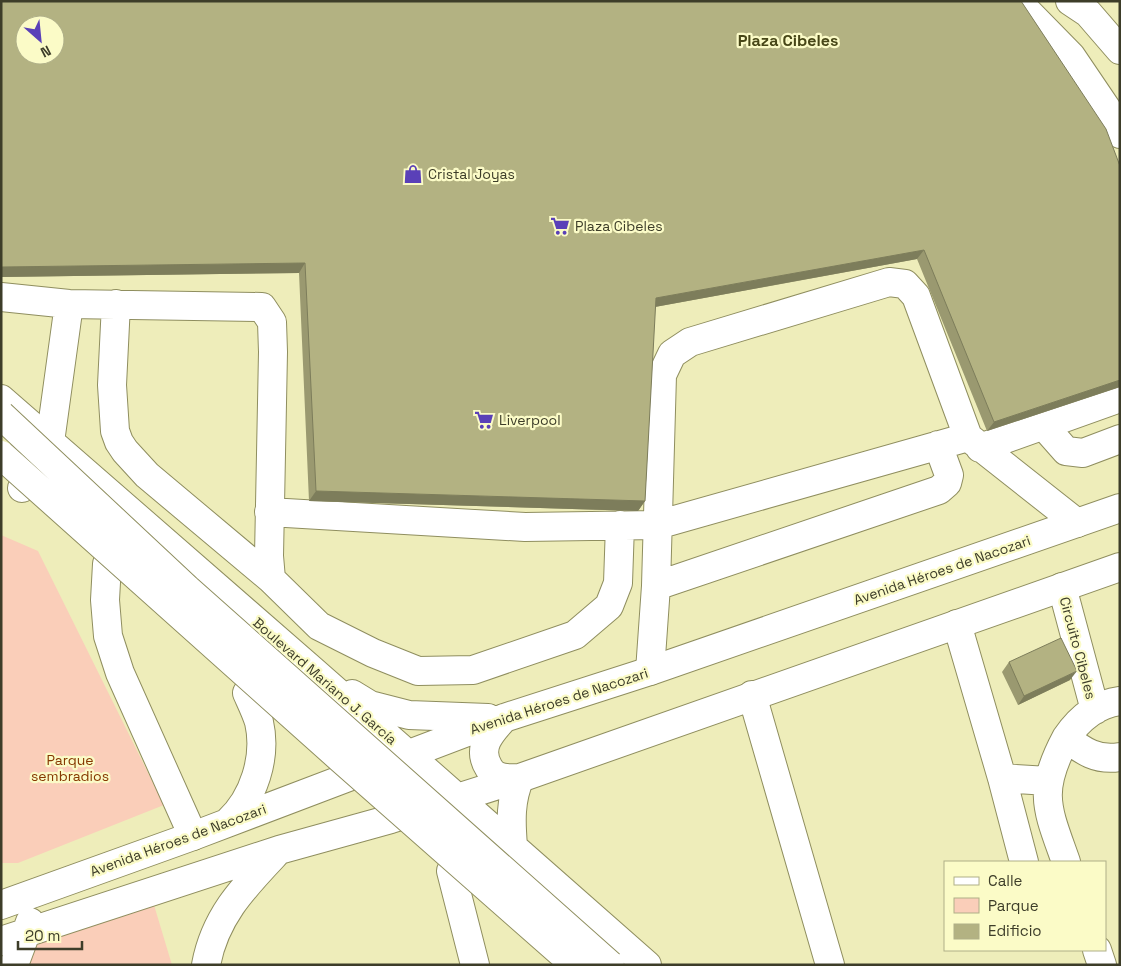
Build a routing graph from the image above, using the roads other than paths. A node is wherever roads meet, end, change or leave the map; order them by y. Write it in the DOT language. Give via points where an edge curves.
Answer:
graph roads {
  1 [pos="1017,1"];
  2 [pos="1070,1"];
  3 [pos="1120,50"];
  4 [pos="1120,134"];
  5 [pos="1,297"];
  6 [pos="68,304"];
  7 [pos="116,304"];
  8 [pos="1120,398"];
  9 [pos="1,399"];
  10 [pos="1,415"];
  11 [pos="1043,425"];
  12 [pos="1120,439"];
  13 [pos="50,442"];
  14 [pos="974,442"];
  15 [pos="938,445"];
  16 [pos="1,455"];
  17 [pos="1,470"];
  18 [pos="22,488"];
  19 [pos="1120,508"];
  20 [pos="269,512"];
  21 [pos="1077,523"];
  22 [pos="620,525"];
  23 [pos="657,525"];
  24 [pos="107,564"];
  25 [pos="1119,572"];
  26 [pos="271,579"];
  27 [pos="656,586"];
  28 [pos="1062,587"];
  29 [pos="957,624"];
  30 [pos="312,670"];
  31 [pos="650,671"];
  32 [pos="247,693"];
  33 [pos="752,695"];
  34 [pos="1107,705"];
  35 [pos="504,718"];
  36 [pos="1066,738"];
  37 [pos="408,754"];
  38 [pos="1120,757"];
  39 [pos="345,778"];
  40 [pos="520,778"];
  41 [pos="1002,778"];
  42 [pos="1048,781"];
  43 [pos="457,798"];
  44 [pos="391,819"];
  45 [pos="228,822"];
  46 [pos="193,836"];
  47 [pos="513,846"];
  48 [pos="279,850"];
  49 [pos="1024,861"];
  50 [pos="1066,861"];
  51 [pos="451,871"];
  52 [pos="43,890"];
  53 [pos="4,903"];
  54 [pos="1097,951"];
  55 [pos="13,953"];
  56 [pos="206,965"];
  57 [pos="475,965"];
  58 [pos="557,965"];
  59 [pos="575,965"];
  60 [pos="610,965"];
  61 [pos="647,965"];
  62 [pos="830,965"];
  63 [pos="1102,965"];
  1 -- 4 [label="main road" via="1071,56"];
  2 -- 3 [label="main road" via="1088,13"];
  5 -- 6 [label="main road"];
  6 -- 7 [label="main road"];
  6 -- 13 [label="main road"];
  7 -- 20 [label="main road" via="262,307 272,322"];
  7 -- 26 [label="main road" via="112,385 118,442 147,475"];
  8 -- 11 [label="main road"];
  9 -- 13 [label="main road, Boulevard Mariano J. García"];
  10 -- 60 [label="main road, bridge" via="187,589"];
  11 -- 12 [label="main road" via="1066,451 1084,453"];
  11 -- 14 [label="main road"];
  13 -- 18 [label="main road"];
  13 -- 30 [label="main road, Boulevard Mariano J. García"];
  14 -- 15 [label="main road"];
  14 -- 21 [label="main road"];
  14 -- 23 [label="main road" via="916,296 905,284 890,282 690,342 672,354 662,375"];
  15 -- 23 [label="main road"];
  15 -- 27 [label="main road" via="949,476 939,490"];
  16 -- 59 [label="main road, bridge"];
  17 -- 18 [label="main road"];
  18 -- 24 [label="main road"];
  19 -- 21 [label="main road, Avenida Héroes de Nacozari"];
  20 -- 22 [label="main road" via="525,527"];
  20 -- 26 [label="main road"];
  21 -- 31 [label="main road, Avenida Héroes de Nacozari"];
  22 -- 23 [label="main road"];
  22 -- 26 [label="main road" via="618,582 609,606 575,635 473,670 418,671 373,653 319,626"];
  23 -- 27 [label="main road"];
  24 -- 32 [label="main road"];
  24 -- 46 [label="main road" via="108,636 120,674"];
  25 -- 28 [label="main road"];
  27 -- 31 [label="main road"];
  28 -- 29 [label="main road"];
  28 -- 34 [label="main road, Circuito Cibeles"];
  29 -- 33 [label="main road"];
  29 -- 41 [label="main road"];
  30 -- 35 [label="main road" via="370,705 409,715"];
  30 -- 37 [label="main road, Boulevard Mariano J. García"];
  31 -- 35 [label="main road, Avenida Héroes de Nacozari"];
  32 -- 39 [label="main road"];
  32 -- 45 [label="main road" via="259,722 261,754 254,785"];
  33 -- 40 [label="main road"];
  33 -- 62 [label="main road"];
  34 -- 36 [label="main road" via="1074,726"];
  35 -- 37 [label="main road, Avenida Héroes de Nacozari"];
  35 -- 40 [label="main road" via="490,733 484,756 492,773 502,778"];
  36 -- 38 [label="main road" via="1083,752 1096,757"];
  36 -- 42 [label="main road"];
  37 -- 39 [label="main road, Avenida Héroes de Nacozari"];
  37 -- 43 [label="main road, Boulevard Mariano J. García"];
  39 -- 44 [label="main road"];
  39 -- 45 [label="main road, Avenida Héroes de Nacozari"];
  40 -- 43 [label="main road"];
  40 -- 47 [label="main road" via="514,792 511,818"];
  41 -- 42 [label="main road"];
  41 -- 49 [label="main road"];
  42 -- 50 [label="main road" via="1049,812"];
  43 -- 44 [label="main road"];
  43 -- 47 [label="main road, Boulevard Mariano J. García"];
  44 -- 48 [label="main road"];
  44 -- 51 [label="main road"];
  45 -- 46 [label="main road, Avenida Héroes de Nacozari"];
  46 -- 52 [label="main road, Avenida Héroes de Nacozari"];
  47 -- 61 [label="main road, Boulevard Mariano J. García"];
  48 -- 55 [label="main road"];
  48 -- 56 [label="main road" via="243,888 221,919 208,949"];
  51 -- 57 [label="main road"];
  51 -- 58 [label="main road"];
  52 -- 53 [label="main road, Avenida Héroes de Nacozari"];
  52 -- 55 [label="main road"];
  54 -- 63 [label="main road"];
}
